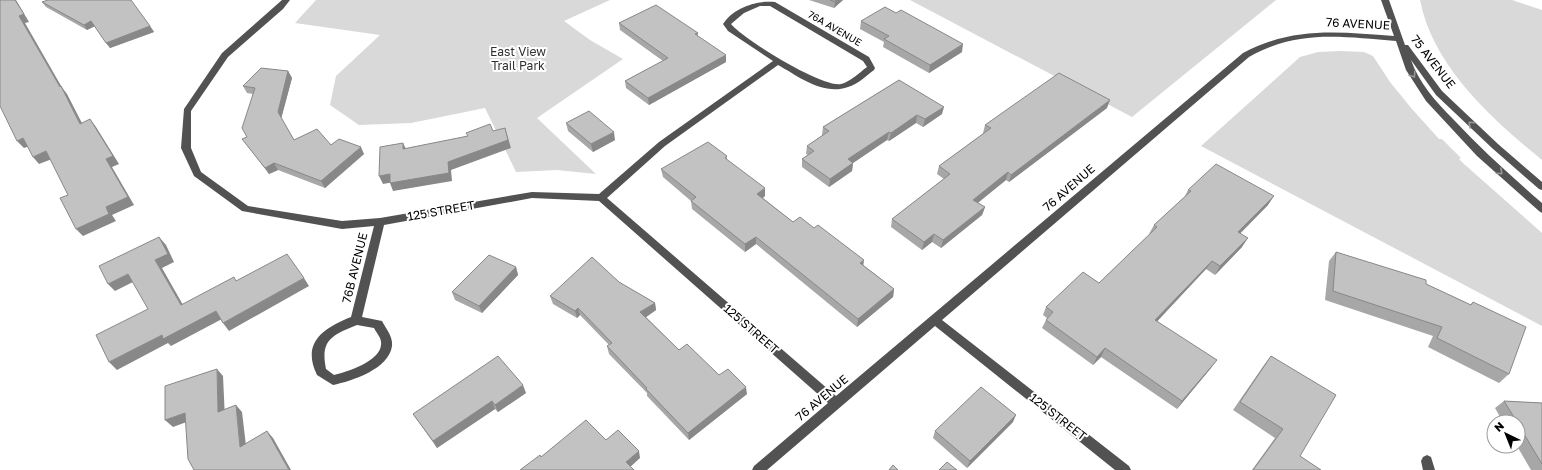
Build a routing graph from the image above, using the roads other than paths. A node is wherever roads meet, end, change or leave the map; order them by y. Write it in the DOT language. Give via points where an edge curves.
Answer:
graph roads {
  1 [pos="286,0"];
  2 [pos="1385,0"];
  3 [pos="1400,39"];
  4 [pos="778,61"];
  5 [pos="1542,187"];
  6 [pos="601,198"];
  7 [pos="1542,209"];
  8 [pos="380,222"];
  9 [pos="356,320"];
  10 [pos="935,320"];
  11 [pos="836,403"];
  12 [pos="758,470"];
  13 [pos="1125,470"];
  1 -- 8 [label="street, 125 STREET" via="225,55 187,112 186,148 197,174 245,209 342,225"];
  2 -- 3 [label="street, 76 AVENUE"];
  5 -- 3 [label="street, 75 AVENUE, one-way" via="1439,93"];
  3 -- 7 [label="street, 75 AVENUE, one-way" via="1410,70 1429,99 1480,154"];
  3 -- 10 [label="street, 76 AVENUE" via="1315,35 1283,39 1256,48 1229,68"];
  4 -- 4 [label="street, 76A AVENUE" via="826,87 840,87 854,81 871,68 866,58 772,4 754,5 729,19 727,24 731,29"];
  4 -- 6 [label="street" via="662,144"];
  6 -- 8 [label="street, 125 STREET" via="532,195"];
  6 -- 11 [label="street, 125 STREET"];
  8 -- 9 [label="street, 76B AVENUE"];
  9 -- 9 [label="street, 76B AVENUE" via="334,329 320,342 316,356 321,372 333,380 348,378 370,367 385,351 386,339 378,324"];
  10 -- 11 [label="street, 76 AVENUE"];
  10 -- 13 [label="street, 125 STREET"];
  11 -- 12 [label="street, 76 AVENUE"];
}
